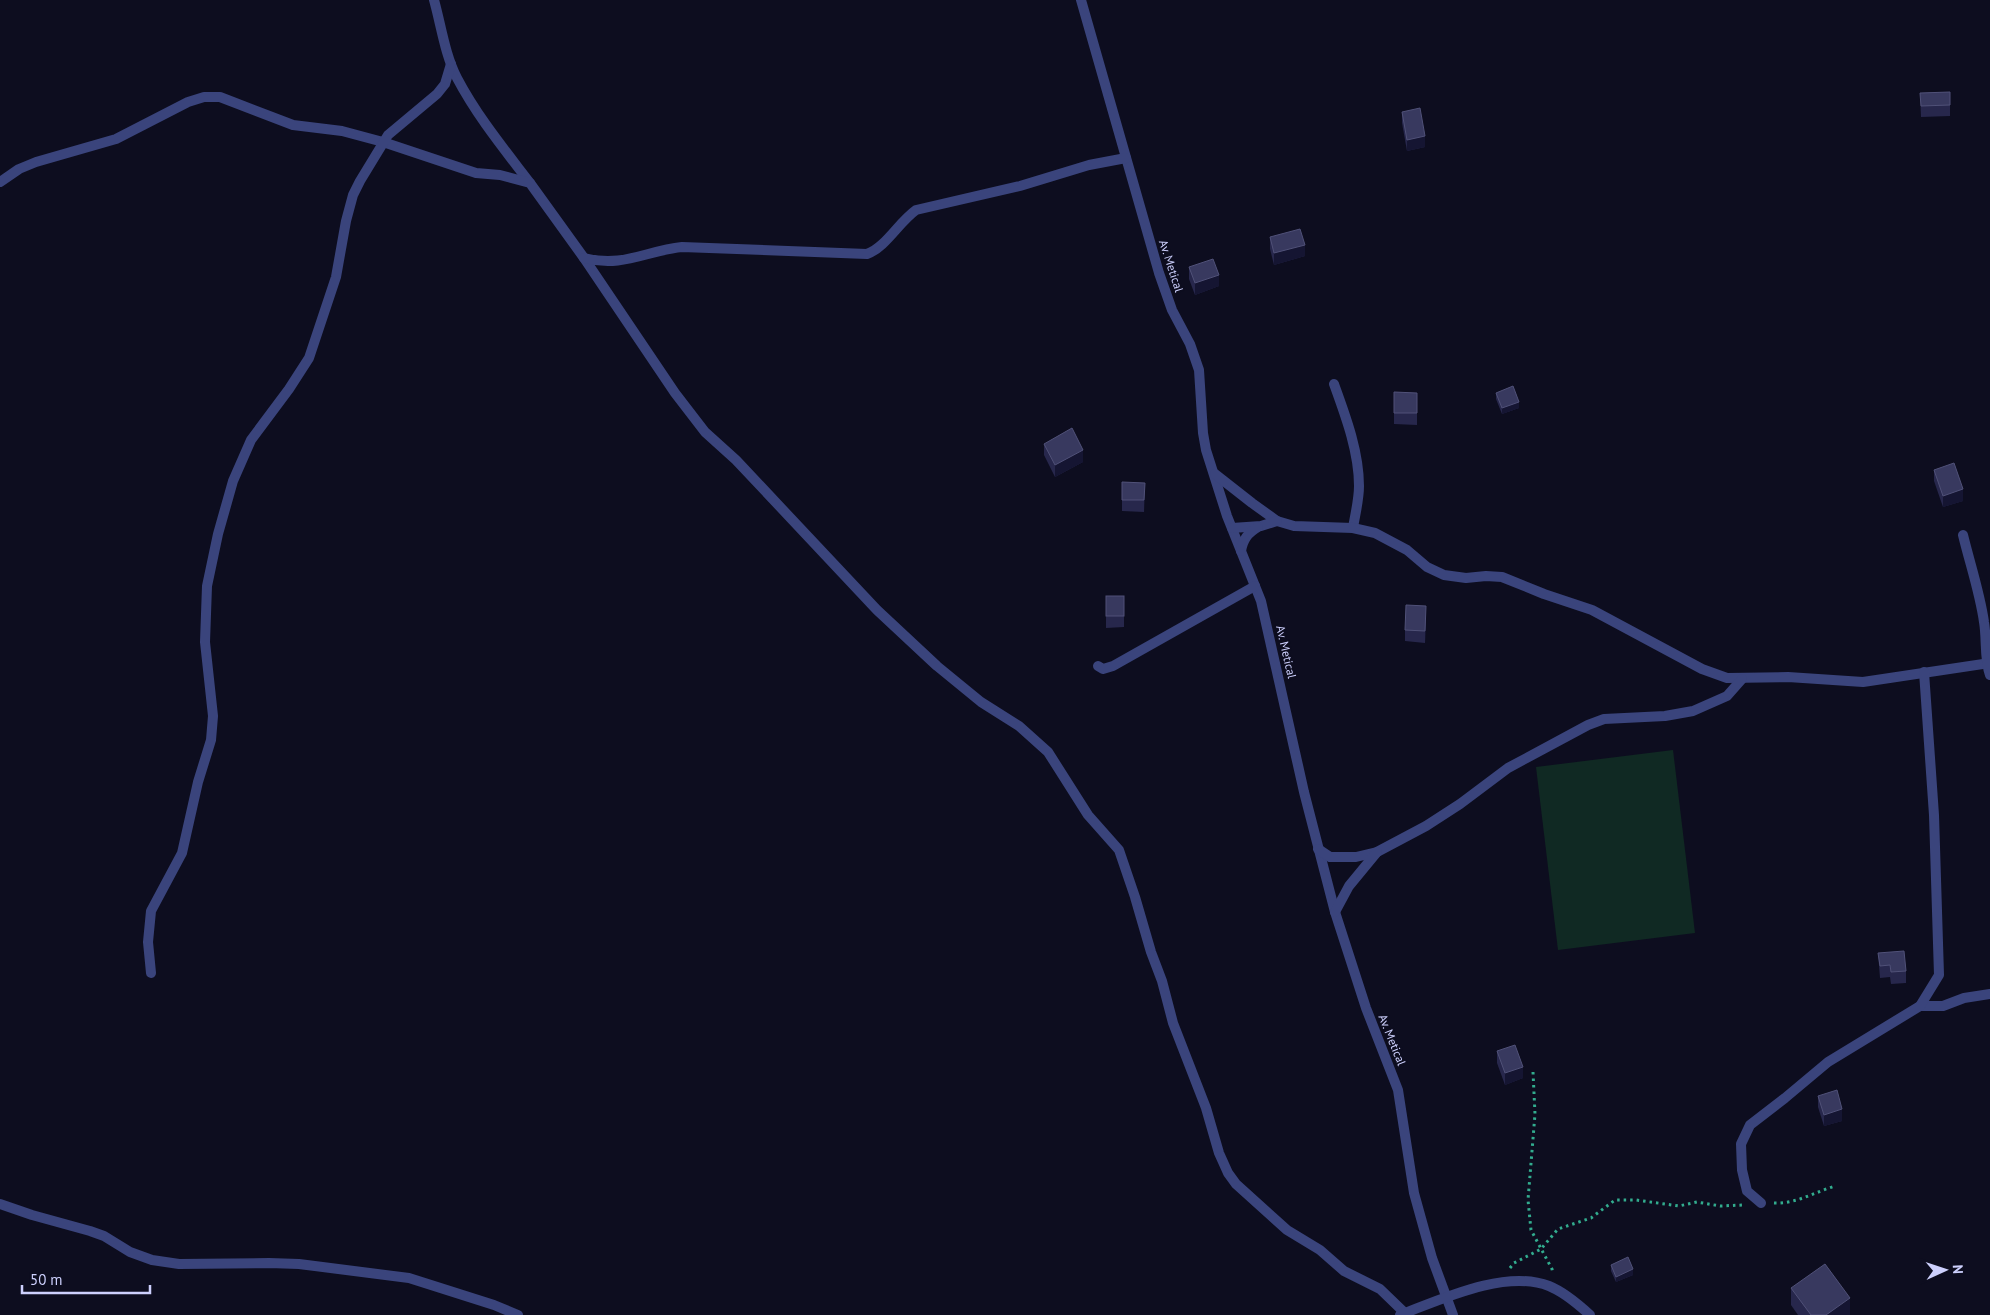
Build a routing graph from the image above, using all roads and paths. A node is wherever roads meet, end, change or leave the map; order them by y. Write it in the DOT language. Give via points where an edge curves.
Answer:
graph roads {
  1 [pos="434,0"];
  2 [pos="1081,0"];
  3 [pos="451,64"];
  4 [pos="383,142"];
  5 [pos="1126,158"];
  6 [pos="2,178"];
  7 [pos="530,183"];
  8 [pos="584,258"];
  9 [pos="1334,384"];
  10 [pos="1215,474"];
  11 [pos="1277,521"];
  12 [pos="1261,526"];
  13 [pos="1232,528"];
  14 [pos="1353,528"];
  15 [pos="1963,535"];
  16 [pos="1241,551"];
  17 [pos="1255,586"];
  18 [pos="1988,663"];
  19 [pos="1098,666"];
  20 [pos="1924,672"];
  21 [pos="1990,675"];
  22 [pos="1742,679"];
  23 [pos="1318,849"];
  24 [pos="1377,852"];
  25 [pos="1335,912"];
  26 [pos="151,974"];
  27 [pos="1990,994"];
  28 [pos="1920,1006"];
  29 [pos="1533,1072"];
  30 [pos="1836,1186"];
  31 [pos="1762,1203"];
  32 [pos="0,1204"];
  33 [pos="1541,1248"];
  34 [pos="1498,1283"];
  35 [pos="1555,1289"];
  36 [pos="1447,1297"];
  37 [pos="1404,1314"];
  38 [pos="518,1315"];
  39 [pos="1453,1315"];
  40 [pos="1590,1315"];
  1 -- 3 [label="street"];
  2 -- 5 [label="street, Av. Metical"];
  3 -- 4 [label="street" via="445,84 437,94"];
  3 -- 7 [label="street" via="483,120"];
  4 -- 6 [label="street" via="342,131 293,125 220,97 204,97 116,139 36,162"];
  4 -- 7 [label="street" via="476,173"];
  4 -- 26 [label="street" via="353,195 336,276 309,358 251,440 227,500 207,586 206,665 213,729 182,853 151,912 148,942"];
  5 -- 8 [label="street" via="916,210 904,218 881,246 867,254 682,247 626,261 598,262"];
  5 -- 10 [label="street, Av. Metical" via="1159,273 1196,362 1205,443"];
  7 -- 8 [label="street"];
  8 -- 37 [label="street" via="705,432 736,460 876,610 937,666 981,702 1019,726 1048,752 1088,815 1118,850 1173,1023 1228,1173 1287,1230 1320,1250 1344,1271 1380,1289"];
  9 -- 14 [label="street" via="1357,463 1359,489"];
  10 -- 11 [label="street"];
  10 -- 13 [label="street, Av. Metical"];
  11 -- 12 [label="street"];
  11 -- 14 [label="street" via="1294,526"];
  12 -- 13 [label="street"];
  12 -- 16 [label="street" via="1249,533"];
  13 -- 16 [label="street, Av. Metical"];
  14 -- 22 [label="street" via="1375,533 1444,576 1502,577 1592,610 1715,675"];
  15 -- 18 [label="street" via="1983,615"];
  16 -- 17 [label="street, Av. Metical"];
  17 -- 19 [label="street" via="1113,666 1103,669"];
  17 -- 23 [label="street, Av. Metical" via="1269,633"];
  18 -- 20 [label="street"];
  18 -- 21 [label="street"];
  20 -- 22 [label="street" via="1863,682 1788,677"];
  20 -- 28 [label="street" via="1934,815 1939,975"];
  22 -- 24 [label="street" via="1727,696 1693,711 1604,719 1588,725 1508,768 1426,826"];
  23 -- 24 [label="street" via="1330,857 1356,857"];
  23 -- 25 [label="street, Av. Metical"];
  24 -- 25 [label="street" via="1349,886"];
  25 -- 36 [label="street, Av. Metical" via="1366,1008 1398,1090 1414,1193 1432,1258"];
  27 -- 28 [label="street" via="1964,998 1943,1006"];
  28 -- 31 [label="street" via="1828,1062 1750,1126 1741,1144 1742,1170 1747,1191"];
  29 -- 33 [label="path" via="1535,1114 1528,1200 1531,1230"];
  30 -- 31 [label="path" via="1785,1203"];
  31 -- 33 [label="path" via="1720,1206 1697,1202 1679,1206 1615,1200 1591,1218 1558,1230"];
  32 -- 38 [label="street" via="104,1236 130,1252 152,1260 179,1264 299,1264 409,1278"];
  33 -- 34 [label="path" via="1514,1263"];
  33 -- 35 [label="path" via="1552,1269"];
  34 -- 35 [label="street" via="1515,1280 1534,1282"];
  34 -- 36 [label="street"];
  35 -- 40 [label="street"];
  36 -- 37 [label="street"];
  36 -- 39 [label="street, Av. Metical"];
}
